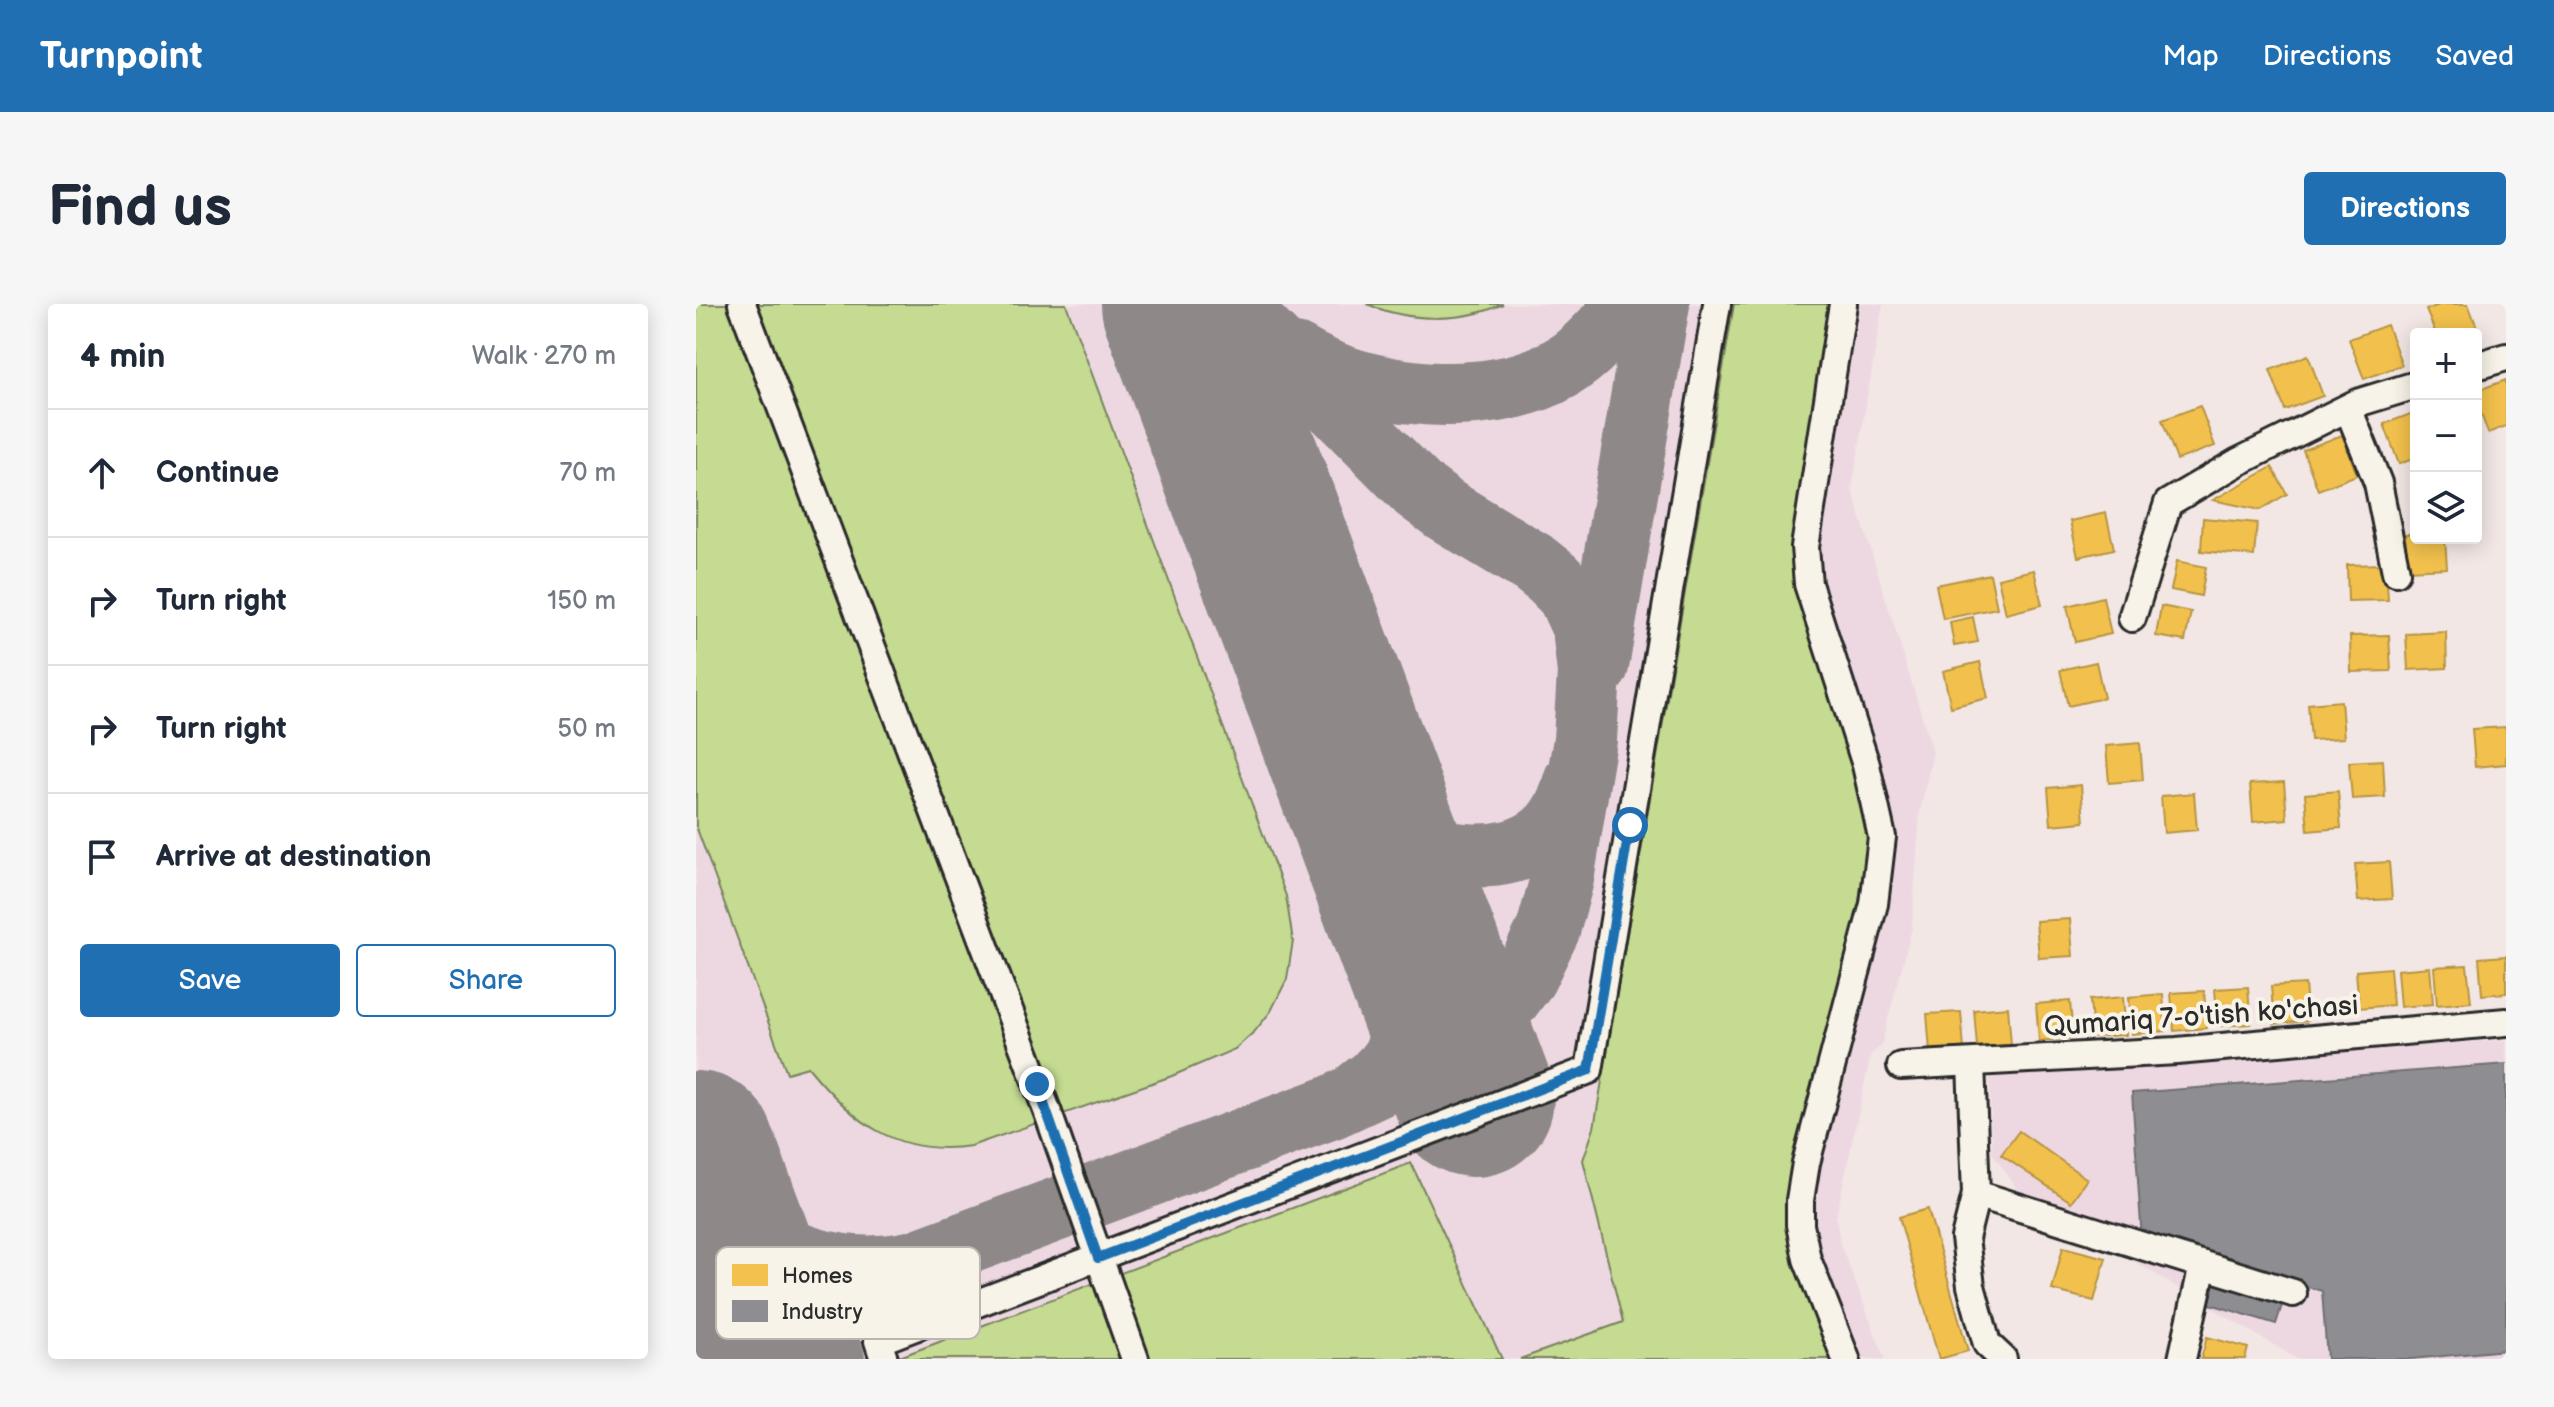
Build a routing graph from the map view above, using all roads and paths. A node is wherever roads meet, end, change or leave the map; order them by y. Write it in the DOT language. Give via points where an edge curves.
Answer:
graph roads {
  1 [pos="742,304"];
  2 [pos="1717,304"];
  3 [pos="1843,304"];
  4 [pos="1857,304"];
  5 [pos="2506,357"];
  6 [pos="2482,364"];
  7 [pos="2410,387"];
  8 [pos="2348,408"];
  9 [pos="2396,572"];
  10 [pos="2132,618"];
  11 [pos="2506,1022"];
  12 [pos="1971,1063"];
  13 [pos="1901,1066"];
  14 [pos="1976,1194"];
  15 [pos="1098,1258"];
  16 [pos="2203,1265"];
  17 [pos="2293,1293"];
  18 [pos="980,1303"];
  19 [pos="883,1339"];
  20 [pos="884,1359"];
  21 [pos="1135,1359"];
  22 [pos="1846,1359"];
  23 [pos="1862,1359"];
  24 [pos="2003,1359"];
  25 [pos="2182,1359"];
  1 -- 15 [label="street"];
  2 -- 15 [label="street" via="1589,1070"];
  3 -- 22 [label="street" via="1805,567 1866,765 1882,849 1874,904 1806,1163 1799,1213 1807,1259"];
  4 -- 23 [label="street" via="1818,568 1878,761 1892,821 1893,857 1887,905 1813,1213 1822,1259"];
  5 -- 6 [label="street"];
  7 -- 8 [label="street"];
  8 -- 9 [label="street" via="2378,483"];
  8 -- 10 [label="street" via="2168,503"];
  11 -- 12 [label="street, Qumariq 7-o'tish ko'chasi"];
  12 -- 13 [label="street, Qumariq 7-o'tish ko'chasi"];
  12 -- 14 [label="street"];
  14 -- 16 [label="street"];
  14 -- 24 [label="street" via="1965,1238 1971,1286 1987,1344"];
  15 -- 18 [label="street"];
  15 -- 21 [label="street"];
  16 -- 17 [label="street"];
  16 -- 25 [label="street"];
  19 -- 20 [label="street" via="878,1341"];
}
